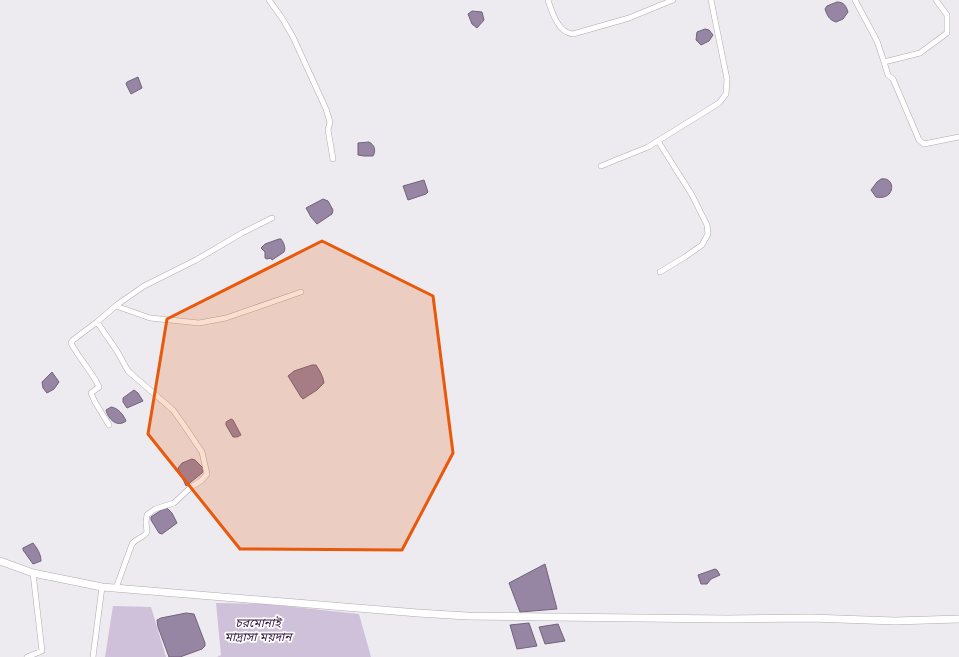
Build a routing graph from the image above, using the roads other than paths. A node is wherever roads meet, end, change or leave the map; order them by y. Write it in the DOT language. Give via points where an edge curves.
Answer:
graph roads {
  1 [pos="269,0"];
  2 [pos="548,0"];
  3 [pos="673,0"];
  4 [pos="711,0"];
  5 [pos="855,0"];
  6 [pos="936,0"];
  7 [pos="884,62"];
  8 [pos="959,137"];
  9 [pos="658,141"];
  10 [pos="333,159"];
  11 [pos="601,166"];
  12 [pos="272,218"];
  13 [pos="660,272"];
  14 [pos="301,292"];
  15 [pos="116,306"];
  16 [pos="97,322"];
  17 [pos="109,425"];
  18 [pos="0,561"];
  19 [pos="33,572"];
  20 [pos="102,587"];
  21 [pos="116,588"];
  22 [pos="959,619"];
  23 [pos="42,654"];
  24 [pos="27,657"];
  25 [pos="93,657"];
  1 -- 10 [label="street" via="293,37 326,109 330,122 328,130"];
  2 -- 3 [label="street" via="563,31 568,34 629,18"];
  4 -- 9 [label="street" via="727,79 726,94 719,103"];
  5 -- 7 [label="street" via="878,41"];
  6 -- 7 [label="street" via="947,15 947,34 920,53"];
  7 -- 8 [label="street" via="919,140 924,144"];
  9 -- 11 [label="street"];
  9 -- 13 [label="street" via="692,195 707,225 708,234 702,245"];
  12 -- 15 [label="street" via="152,281"];
  14 -- 15 [label="street" via="226,318 199,323 150,318"];
  15 -- 16 [label="street"];
  16 -- 17 [label="street" via="71,343 100,387 91,393"];
  16 -- 21 [label="street" via="128,371 174,410 202,452 206,474 174,503 155,509 147,515 148,532 134,540"];
  18 -- 19 [label="main road"];
  19 -- 20 [label="main road"];
  19 -- 23 [label="street"];
  20 -- 21 [label="main road"];
  20 -- 25 [label="street"];
  21 -- 22 [label="main road" via="467,616 812,618 895,621"];
  23 -- 24 [label="street"];
}
